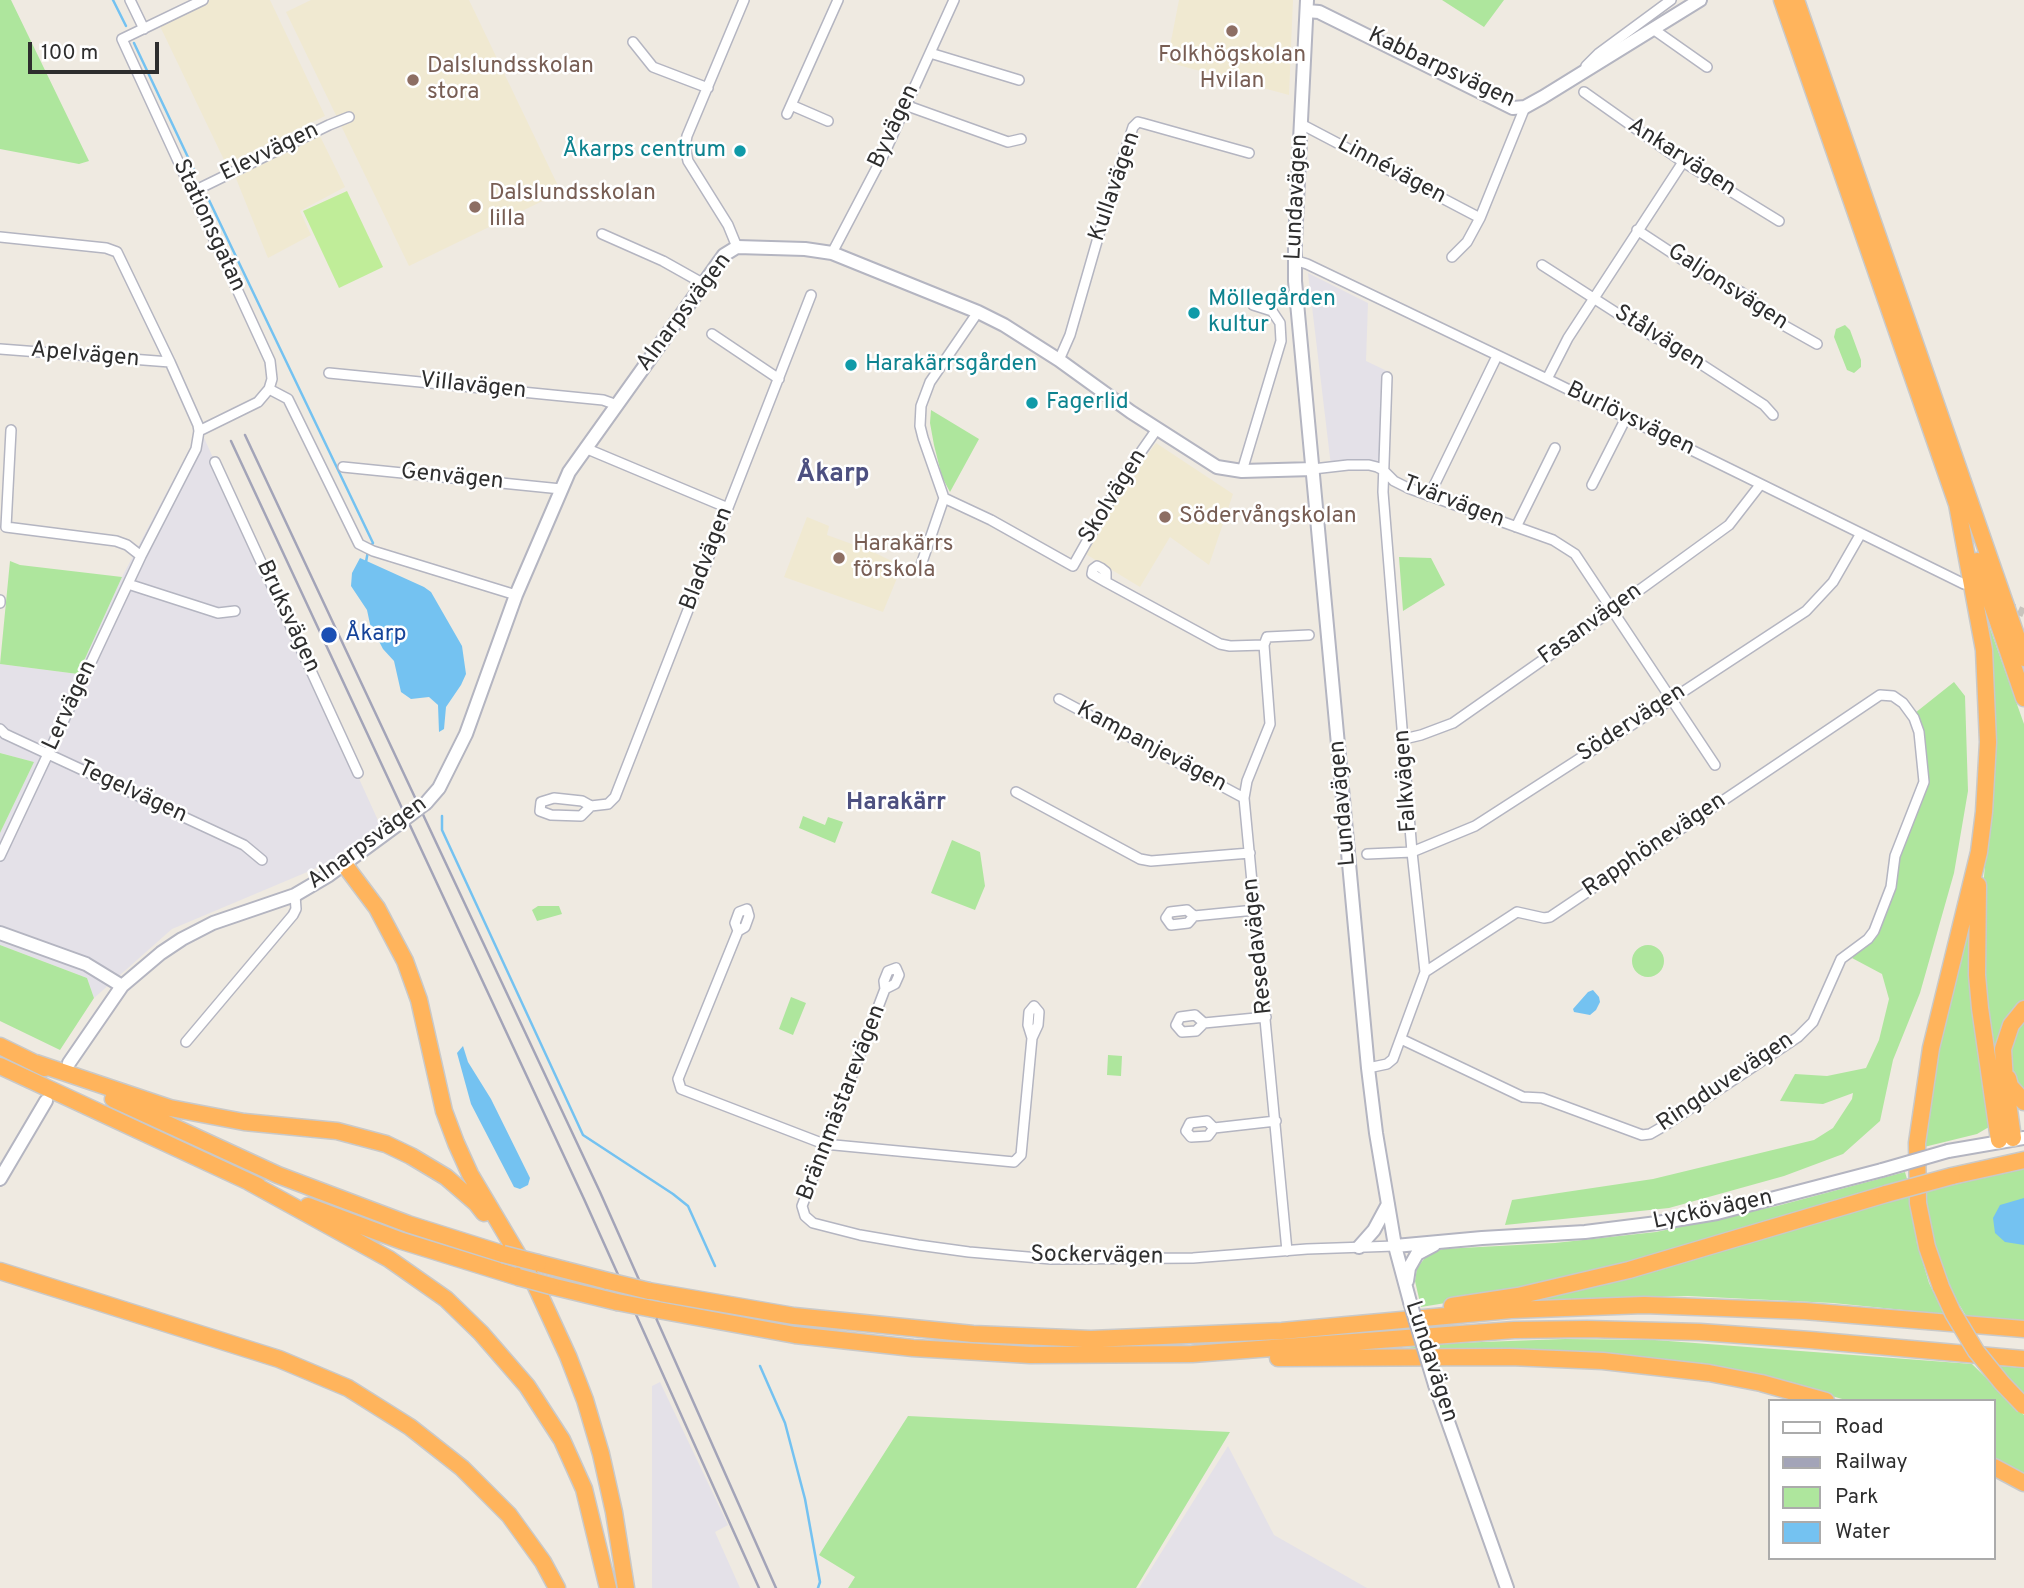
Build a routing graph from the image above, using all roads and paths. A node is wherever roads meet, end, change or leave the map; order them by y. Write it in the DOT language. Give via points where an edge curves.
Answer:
graph roads {
  1 [pos="130,0"];
  2 [pos="203,0"];
  3 [pos="744,0"];
  4 [pos="838,0"];
  5 [pos="954,0"];
  6 [pos="1671,0"];
  7 [pos="1700,0"];
  8 [pos="1782,0"];
  9 [pos="1796,0"];
  10 [pos="1307,6"];
  11 [pos="144,29"];
  12 [pos="1653,29"];
  13 [pos="634,42"];
  14 [pos="930,53"];
  15 [pos="1707,67"];
  16 [pos="1019,79"];
  17 [pos="1572,79"];
  18 [pos="708,88"];
  19 [pos="1584,92"];
  20 [pos="905,105"];
  21 [pos="1525,107"];
  22 [pos="349,117"];
  23 [pos="828,121"];
  24 [pos="1301,124"];
  25 [pos="1021,139"];
  26 [pos="1249,153"];
  27 [pos="1683,162"];
  28 [pos="192,192"];
  29 [pos="1480,218"];
  30 [pos="1779,220"];
  31 [pos="1637,230"];
  32 [pos="602,234"];
  33 [pos="0,237"];
  34 [pos="737,247"];
  35 [pos="832,253"];
  36 [pos="1452,257"];
  37 [pos="1294,260"];
  38 [pos="1542,265"];
  39 [pos="704,284"];
  40 [pos="811,295"];
  41 [pos="1593,298"];
  42 [pos="1253,305"];
  43 [pos="978,312"];
  44 [pos="712,334"];
  45 [pos="1817,344"];
  46 [pos="0,349"];
  47 [pos="1497,356"];
  48 [pos="1059,360"];
  49 [pos="170,362"];
  50 [pos="329,373"];
  51 [pos="1387,377"];
  52 [pos="779,379"];
  53 [pos="1547,379"];
  54 [pos="269,390"];
  55 [pos="617,405"];
  56 [pos="1773,415"];
  57 [pos="1626,418"];
  58 [pos="1157,429"];
  59 [pos="11,430"];
  60 [pos="199,431"];
  61 [pos="585,447"];
  62 [pos="1555,448"];
  63 [pos="215,462"];
  64 [pos="343,467"];
  65 [pos="1313,469"];
  66 [pos="1383,470"];
  67 [pos="1242,471"];
  68 [pos="1592,485"];
  69 [pos="1760,485"];
  70 [pos="561,489"];
  71 [pos="1429,496"];
  72 [pos="944,498"];
  73 [pos="1957,504"];
  74 [pos="728,508"];
  75 [pos="1516,527"];
  76 [pos="1860,535"];
  77 [pos="1986,548"];
  78 [pos="141,556"];
  79 [pos="920,568"];
  80 [pos="1106,582"];
  81 [pos="128,584"];
  82 [pos="1964,584"];
  83 [pos="516,594"];
  84 [pos="1613,609"];
  85 [pos="235,611"];
  86 [pos="2024,630"];
  87 [pos="1309,635"];
  88 [pos="1264,645"];
  89 [pos="2024,658"];
  90 [pos="1880,695"];
  91 [pos="2024,698"];
  92 [pos="1059,699"];
  93 [pos="1672,699"];
  94 [pos="0,729"];
  95 [pos="1404,739"];
  96 [pos="48,754"];
  97 [pos="1715,765"];
  98 [pos="358,773"];
  99 [pos="1016,792"];
  100 [pos="1244,798"];
  101 [pos="591,806"];
  102 [pos="1412,852"];
  103 [pos="1979,852"];
  104 [pos="1250,853"];
  105 [pos="1367,854"];
  106 [pos="0,856"];
  107 [pos="262,860"];
  108 [pos="344,864"];
  109 [pos="295,895"];
  110 [pos="1255,910"];
  111 [pos="1194,916"];
  112 [pos="738,930"];
  113 [pos="0,933"];
  114 [pos="1425,972"];
  115 [pos="122,986"];
  116 [pos="885,989"];
  117 [pos="2024,1009"];
  118 [pos="1266,1017"];
  119 [pos="1204,1023"];
  120 [pos="1032,1038"];
  121 [pos="1401,1039"];
  122 [pos="186,1042"];
  123 [pos="0,1046"];
  124 [pos="36,1063"];
  125 [pos="69,1063"];
  126 [pos="0,1066"];
  127 [pos="1368,1068"];
  128 [pos="2004,1069"];
  129 [pos="46,1101"];
  130 [pos="2024,1102"];
  131 [pos="1276,1121"];
  132 [pos="1214,1128"];
  133 [pos="2012,1139"];
  134 [pos="824,1144"];
  135 [pos="2024,1160"];
  136 [pos="0,1179"];
  137 [pos="249,1182"];
  138 [pos="1388,1204"];
  139 [pos="805,1216"];
  140 [pos="1450,1241"];
  141 [pos="1395,1246"];
  142 [pos="1359,1247"];
  143 [pos="1287,1251"];
  144 [pos="0,1270"];
  145 [pos="525,1278"];
  146 [pos="1406,1288"];
  147 [pos="2024,1329"];
  148 [pos="1282,1331"];
  149 [pos="1192,1354"];
  150 [pos="2024,1359"];
  151 [pos="1819,1399"];
  152 [pos="2024,1406"];
  153 [pos="1996,1468"];
  154 [pos="2024,1483"];
  155 [pos="1503,1586"];
  156 [pos="557,1588"];
  157 [pos="608,1588"];
  158 [pos="626,1588"];
  1 -- 11 [label="street"];
  2 -- 11 [label="street"];
  3 -- 18 [label="street"];
  4 -- 23 [label="street" via="789,109"];
  5 -- 14 [label="street, Byvägen"];
  6 -- 17 [label="street, Kabbarpsvägen"];
  7 -- 12 [label="street, Kabbarpsvägen"];
  8 -- 73 [label="highway"];
  9 -- 77 [label="highway"];
  10 -- 21 [label="street, Kabbarpsvägen" via="1513,108"];
  10 -- 24 [label="street, Lundavägen"];
  11 -- 28 [label="street, Stationsgatan" via="122,38"];
  12 -- 15 [label="street"];
  12 -- 17 [label="street, Kabbarpsvägen"];
  13 -- 18 [label="street" via="653,67"];
  14 -- 16 [label="street"];
  14 -- 20 [label="street, Byvägen"];
  17 -- 21 [label="street, Kabbarpsvägen"];
  18 -- 34 [label="street" via="685,147 688,161"];
  19 -- 27 [label="street, Ankarvägen"];
  20 -- 25 [label="street" via="1007,142"];
  20 -- 35 [label="street, Byvägen"];
  21 -- 29 [label="street"];
  22 -- 28 [label="street, Elevvägen"];
  24 -- 29 [label="street, Linnévägen"];
  24 -- 37 [label="street, Lundavägen"];
  26 -- 48 [label="street, Kullavägen" via="1142,122 1133,127"];
  27 -- 30 [label="street, Ankarvägen"];
  27 -- 31 [label="street"];
  28 -- 54 [label="street, Stationsgatan" via="270,360"];
  29 -- 36 [label="street"];
  31 -- 41 [label="street"];
  31 -- 45 [label="street, Galjonsvägen"];
  32 -- 39 [label="street"];
  33 -- 49 [label="street" via="117,252"];
  34 -- 35 [label="street, Alnarpsvägen"];
  34 -- 39 [label="street, Alnarpsvägen" via="724,255"];
  35 -- 43 [label="street, Alnarpsvägen"];
  37 -- 47 [label="street, Burlövsvägen"];
  37 -- 65 [label="street, Lundavägen"];
  38 -- 41 [label="street, Stålvägen"];
  39 -- 55 [label="street, Alnarpsvägen"];
  40 -- 52 [label="street, Bladvägen"];
  41 -- 53 [label="street"];
  41 -- 56 [label="street, Stålvägen"];
  42 -- 67 [label="street" via="1272,310 1280,323 1281,341"];
  43 -- 48 [label="street, Alnarpsvägen"];
  43 -- 72 [label="street" via="930,383 920,406 923,438"];
  44 -- 52 [label="street"];
  46 -- 49 [label="street, Apelvägen"];
  47 -- 53 [label="street, Burlövsvägen"];
  47 -- 71 [label="street"];
  48 -- 58 [label="street, Alnarpsvägen"];
  49 -- 60 [label="street"];
  50 -- 55 [label="street, Villavägen"];
  51 -- 66 [label="street, Falkvägen"];
  52 -- 74 [label="street, Bladvägen"];
  53 -- 57 [label="street, Burlövsvägen"];
  54 -- 60 [label="street" via="258,402"];
  54 -- 83 [label="street" via="288,399 359,544"];
  55 -- 61 [label="street, Alnarpsvägen"];
  57 -- 68 [label="street"];
  57 -- 69 [label="street, Burlövsvägen"];
  58 -- 67 [label="street, Alnarpsvägen" via="1217,467"];
  58 -- 72 [label="street, Skolvägen" via="1103,510 1073,566"];
  59 -- 78 [label="street" via="6,527 116,541"];
  60 -- 78 [label="street, Lervägen" via="196,449"];
  61 -- 70 [label="street, Alnarpsvägen"];
  61 -- 74 [label="street"];
  62 -- 75 [label="street, Tvärvägen"];
  63 -- 98 [label="street, Bruksvägen"];
  64 -- 70 [label="street, Genvägen"];
  65 -- 66 [label="street, Tvärvägen" via="1369,465"];
  65 -- 67 [label="street, Alnarpsvägen"];
  65 -- 127 [label="street, Lundavägen"];
  66 -- 71 [label="street, Tvärvägen" via="1394,481"];
  66 -- 95 [label="street, Falkvägen"];
  69 -- 76 [label="street, Burlövsvägen"];
  69 -- 84 [label="street, Fasanvägen" via="1728,525"];
  70 -- 83 [label="street, Alnarpsvägen"];
  71 -- 75 [label="street, Tvärvägen"];
  72 -- 79 [label="street"];
  73 -- 91 [label="highway"];
  73 -- 103 [label="highway" via="1987,680 1987,776"];
  74 -- 101 [label="street, Bladvägen" via="615,797 608,804"];
  75 -- 84 [label="street, Tvärvägen" via="1553,540 1575,554"];
  76 -- 82 [label="street, Burlövsvägen"];
  76 -- 93 [label="street, Södervägen" via="1833,582 1806,611"];
  77 -- 86 [label="highway"];
  77 -- 89 [label="highway"];
  78 -- 81 [label="street, Lervägen"];
  80 -- 88 [label="street" via="1220,644"];
  81 -- 85 [label="street" via="218,613"];
  81 -- 96 [label="street, Lervägen"];
  83 -- 108 [label="street, Alnarpsvägen, bridge" via="466,734 439,788 426,803"];
  84 -- 93 [label="street, Tvärvägen"];
  84 -- 95 [label="street, Fasanvägen" via="1453,723"];
  87 -- 88 [label="street" via="1268,637"];
  88 -- 100 [label="street, Resedavägen" via="1270,724"];
  90 -- 114 [label="street, Rapphönevägen" via="1550,917 1517,912"];
  90 -- 121 [label="street, Ringduvevägen" via="1894,696 1914,718 1924,782 1895,856 1891,887 1874,931 1841,959 1814,1022 1798,1037 1664,1126 1642,1135 1542,1098 1523,1097"];
  92 -- 100 [label="street, Kampanjevägen"];
  93 -- 97 [label="street, Tvärvägen"];
  93 -- 102 [label="street, Södervägen" via="1475,826"];
  94 -- 96 [label="street, Tegelvägen"];
  95 -- 102 [label="street, Falkvägen"];
  96 -- 106 [label="street, Lervägen"];
  96 -- 107 [label="street, Tegelvägen" via="244,845"];
  99 -- 104 [label="street" via="1140,859"];
  100 -- 104 [label="street, Resedavägen"];
  101 -- 101 [label="street, Bladvägen" via="581,816 540,811 541,802 554,798"];
  102 -- 105 [label="street, Södervägen"];
  102 -- 114 [label="street, Falkvägen"];
  103 -- 133 [label="highway" via="1977,975 1983,1040"];
  103 -- 152 [label="highway, bridge" via="1931,1048 1916,1174 1921,1223 1953,1313 1976,1351"];
  104 -- 110 [label="street, Resedavägen"];
  108 -- 109 [label="street, Alnarpsvägen"];
  108 -- 145 [label="highway" via="377,908 405,961 456,1143"];
  109 -- 115 [label="street, Alnarpsvägen" via="198,930"];
  109 -- 122 [label="street, Alnarpsvägen" via="293,915"];
  110 -- 111 [label="street"];
  110 -- 118 [label="street, Resedavägen"];
  112 -- 134 [label="street" via="678,1079 681,1089"];
  113 -- 115 [label="street" via="86,964"];
  114 -- 121 [label="street, Falkvägen"];
  115 -- 125 [label="street, Alnarpsvägen"];
  116 -- 134 [label="street, Brännmästarevägen"];
  117 -- 128 [label="highway" via="2006,1037"];
  118 -- 119 [label="street"];
  118 -- 131 [label="street, Resedavägen"];
  120 -- 134 [label="street" via="1021,1155 1014,1162"];
  121 -- 127 [label="street, Falkvägen" via="1391,1062"];
  123 -- 124 [label="highway"];
  124 -- 145 [label="highway" via="170,1108 244,1122 337,1131 387,1144 460,1187 495,1226"];
  124 -- 148 [label="highway, bridge" via="278,1175 397,1220 538,1264 649,1291 835,1321 1029,1337"];
  126 -- 137 [label="highway"];
  127 -- 138 [label="street, Lundavägen"];
  128 -- 130 [label="highway" via="2010,1086"];
  128 -- 133 [label="highway"];
  129 -- 136 [label="street"];
  131 -- 132 [label="street"];
  131 -- 143 [label="street, Resedavägen"];
  133 -- 140 [label="street, Lyckövägen, bridge" via="1948,1151 1717,1213 1586,1232"];
  134 -- 139 [label="street, Brännmästarevägen" via="802,1206"];
  135 -- 148 [label="highway, bridge" via="1886,1194 1560,1287"];
  137 -- 145 [label="highway" via="402,1241"];
  137 -- 157 [label="highway" via="389,1259 446,1299 481,1333 527,1386 562,1440 584,1489"];
  138 -- 141 [label="street, Lundavägen"];
  138 -- 142 [label="street"];
  139 -- 143 [label="street, Sockervägen" via="813,1223 860,1235 1051,1259 1193,1258"];
  140 -- 141 [label="street, Lyckövägen"];
  140 -- 146 [label="street" via="1417,1254"];
  141 -- 142 [label="street, Sockervägen"];
  141 -- 146 [label="street, Lundavägen"];
  142 -- 143 [label="street, Sockervägen"];
  144 -- 156 [label="highway" via="279,1359 348,1388 410,1427 462,1468 509,1515"];
  145 -- 149 [label="highway, bridge" via="617,1302 795,1335 968,1352"];
  145 -- 158 [label="highway" via="568,1356 589,1414 614,1512"];
  146 -- 155 [label="street, Lundavägen, bridge"];
  147 -- 148 [label="highway" via="1804,1311 1644,1305 1511,1310"];
  149 -- 150 [label="highway" via="1514,1330 1587,1329 1810,1339"];
  149 -- 151 [label="highway" via="1551,1357 1709,1373"];
  153 -- 154 [label="highway"];
}
